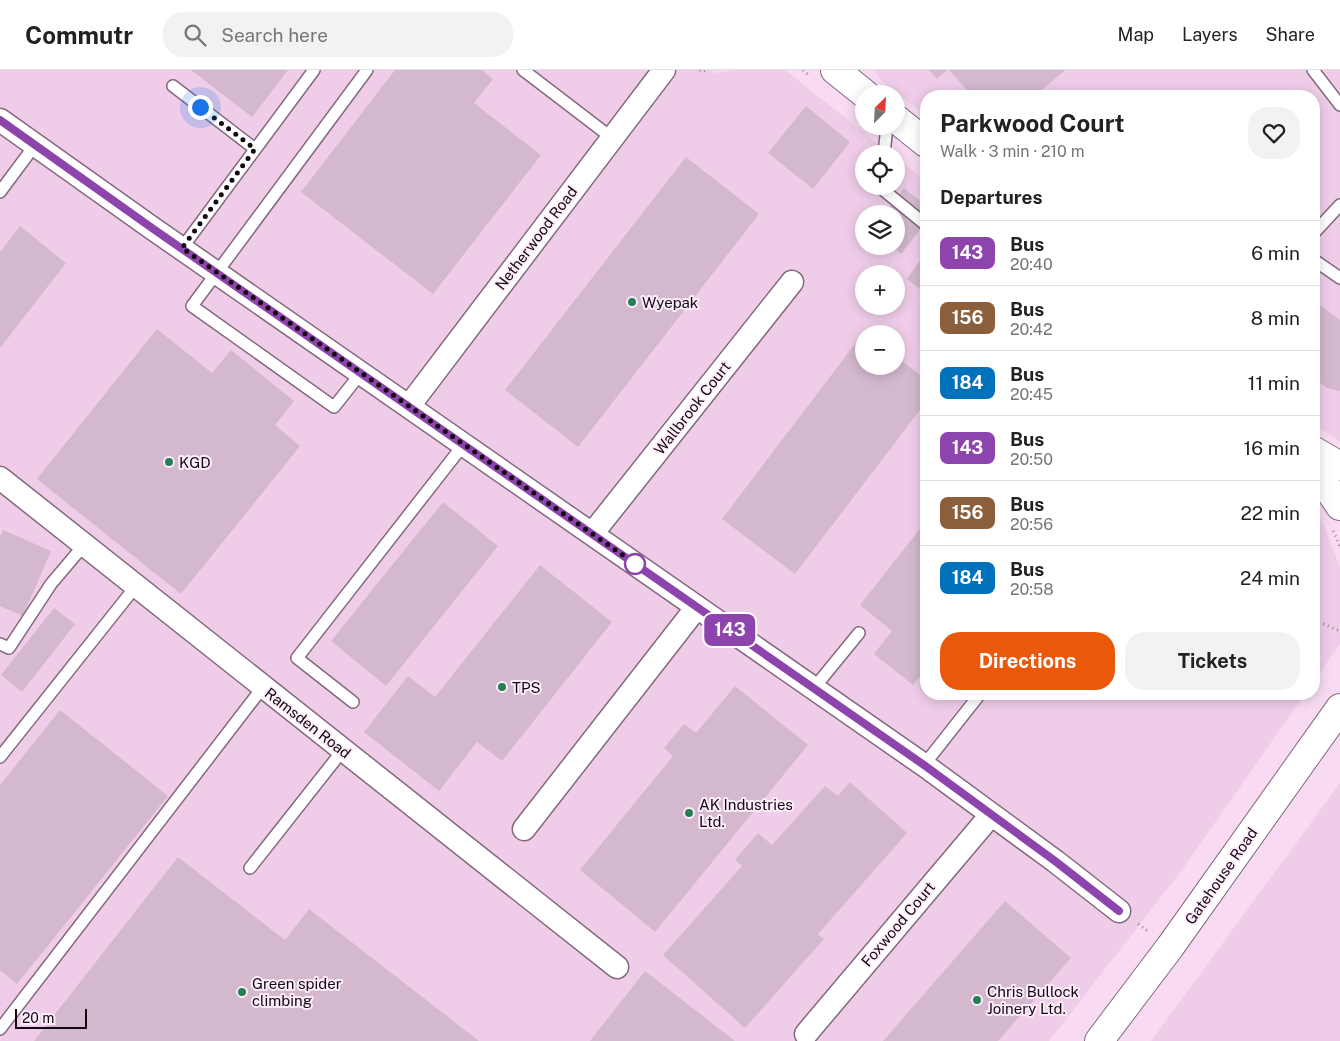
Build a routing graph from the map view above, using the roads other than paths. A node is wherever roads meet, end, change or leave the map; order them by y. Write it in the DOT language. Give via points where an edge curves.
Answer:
graph roads {
  1 [pos="314,70"];
  2 [pos="367,70"];
  3 [pos="523,70"];
  4 [pos="664,70"];
  5 [pos="835,70"];
  6 [pos="1313,70"];
  7 [pos="173,86"];
  8 [pos="855,86"];
  9 [pos="1340,105"];
  10 [pos="0,120"];
  11 [pos="905,126"];
  12 [pos="612,138"];
  13 [pos="920,138"];
  14 [pos="35,145"];
  15 [pos="255,149"];
  16 [pos="0,192"];
  17 [pos="890,195"];
  18 [pos="1340,205"];
  19 [pos="920,220"];
  20 [pos="1320,227"];
  21 [pos="182,248"];
  22 [pos="1320,264"];
  23 [pos="217,272"];
  24 [pos="1340,278"];
  25 [pos="792,282"];
  26 [pos="361,373"];
  27 [pos="409,406"];
  28 [pos="464,444"];
  29 [pos="1320,454"];
  30 [pos="1340,466"];
  31 [pos="1320,477"];
  32 [pos="0,478"];
  33 [pos="1340,506"];
  34 [pos="592,534"];
  35 [pos="84,545"];
  36 [pos="136,586"];
  37 [pos="696,607"];
  38 [pos="859,633"];
  39 [pos="0,644"];
  40 [pos="263,687"];
  41 [pos="814,688"];
  42 [pos="975,700"];
  43 [pos="353,702"];
  44 [pos="1340,708"];
  45 [pos="343,750"];
  46 [pos="0,757"];
  47 [pos="924,765"];
  48 [pos="991,815"];
  49 [pos="524,829"];
  50 [pos="250,868"];
  51 [pos="1119,911"];
  52 [pos="617,967"];
  53 [pos="0,1029"];
  54 [pos="806,1034"];
  55 [pos="1098,1041"];
  1 -- 15 [label="lane"];
  2 -- 23 [label="lane"];
  3 -- 12 [label="lane"];
  4 -- 12 [label="street, Netherwood Road"];
  5 -- 8 [label="main road"];
  6 -- 9 [label="lane"];
  7 -- 15 [label="lane"];
  10 -- 14 [label="street"];
  11 -- 13 [label="main road"];
  12 -- 27 [label="street, Netherwood Road"];
  14 -- 16 [label="lane"];
  14 -- 21 [label="street"];
  15 -- 21 [label="lane"];
  17 -- 19 [label="lane"];
  18 -- 20 [label="lane"];
  21 -- 23 [label="street"];
  22 -- 24 [label="lane"];
  23 -- 26 [label="street"];
  23 -- 26 [label="lane" via="192,306 334,407"];
  25 -- 34 [label="street, Wallbrook Court"];
  26 -- 27 [label="street"];
  27 -- 28 [label="street"];
  28 -- 34 [label="street"];
  28 -- 43 [label="lane" via="297,658"];
  29 -- 30 [label="main road"];
  31 -- 33 [label="main road"];
  32 -- 35 [label="street, Ramsden Road"];
  34 -- 37 [label="street"];
  35 -- 36 [label="street, Ramsden Road"];
  35 -- 39 [label="lane" via="51,584 9,648"];
  36 -- 40 [label="street, Ramsden Road"];
  36 -- 46 [label="lane"];
  37 -- 41 [label="street"];
  37 -- 49 [label="street"];
  38 -- 41 [label="lane"];
  40 -- 45 [label="street, Ramsden Road"];
  40 -- 53 [label="lane"];
  41 -- 47 [label="street"];
  42 -- 47 [label="lane"];
  44 -- 55 [label="main road, Gatehouse Road" via="1170,947"];
  45 -- 50 [label="lane"];
  45 -- 52 [label="street, Ramsden Road"];
  47 -- 48 [label="street"];
  48 -- 51 [label="street"];
  48 -- 54 [label="street, Foxwood Court"];
}
